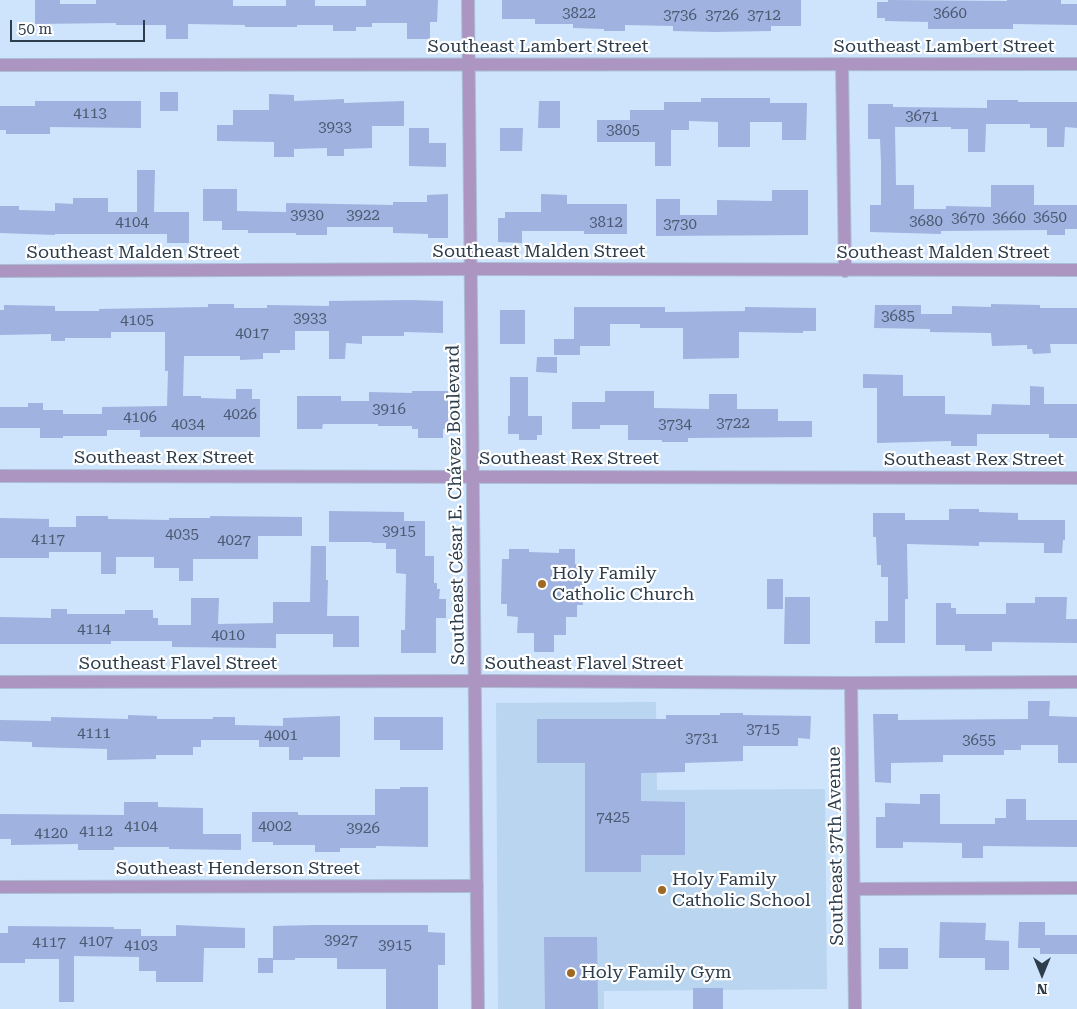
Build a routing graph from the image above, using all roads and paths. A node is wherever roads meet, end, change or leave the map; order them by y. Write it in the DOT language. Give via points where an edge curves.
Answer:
graph roads {
  1 [pos="468,0"];
  2 [pos="468,64"];
  3 [pos="842,64"];
  4 [pos="1077,64"];
  5 [pos="0,65"];
  6 [pos="471,269"];
  7 [pos="1077,270"];
  8 [pos="0,271"];
  9 [pos="845,271"];
  10 [pos="0,476"];
  11 [pos="473,476"];
  12 [pos="1077,478"];
  13 [pos="475,681"];
  14 [pos="0,682"];
  15 [pos="1077,682"];
  16 [pos="851,684"];
  17 [pos="477,886"];
  18 [pos="0,887"];
  19 [pos="1077,888"];
  20 [pos="855,890"];
  21 [pos="478,1009"];
  22 [pos="855,1009"];
  1 -- 2 [label="street, Southeast César E. Chávez Boulevard"];
  2 -- 3 [label="street, Southeast Lambert Street"];
  2 -- 5 [label="street, Southeast Lambert Street"];
  2 -- 6 [label="street, Southeast César E. Chávez Boulevard"];
  3 -- 4 [label="street, Southeast Lambert Street"];
  3 -- 9 [label="street"];
  6 -- 8 [label="street, Southeast Malden Street"];
  6 -- 9 [label="street, Southeast Malden Street"];
  6 -- 11 [label="street, Southeast César E. Chávez Boulevard"];
  7 -- 9 [label="street, Southeast Malden Street"];
  10 -- 11 [label="street, Southeast Rex Street"];
  11 -- 12 [label="street, Southeast Rex Street"];
  11 -- 13 [label="street, Southeast César E. Chávez Boulevard"];
  13 -- 14 [label="street, Southeast Flavel Street"];
  13 -- 16 [label="street, Southeast Flavel Street"];
  13 -- 17 [label="street, Southeast César E. Chávez Boulevard"];
  15 -- 16 [label="street, Southeast Flavel Street"];
  16 -- 20 [label="street, Southeast 37th Avenue"];
  17 -- 18 [label="street, Southeast Henderson Street"];
  17 -- 21 [label="street, Southeast César E. Chávez Boulevard"];
  19 -- 20 [label="street"];
  20 -- 22 [label="street, Southeast 37th Avenue"];
}
